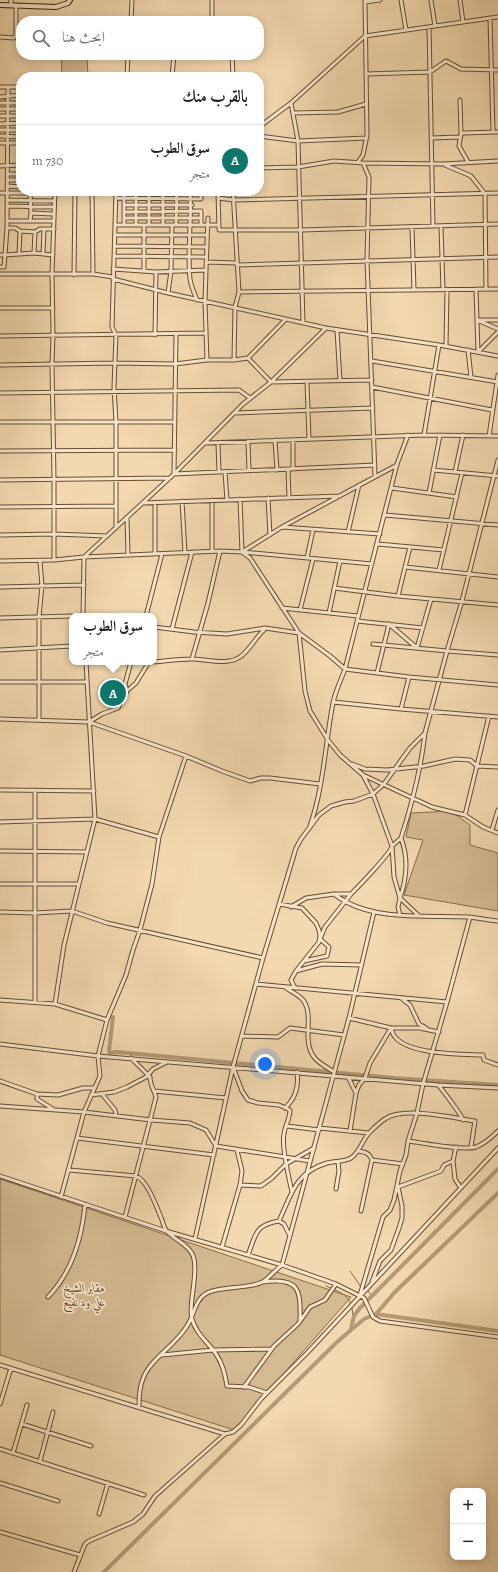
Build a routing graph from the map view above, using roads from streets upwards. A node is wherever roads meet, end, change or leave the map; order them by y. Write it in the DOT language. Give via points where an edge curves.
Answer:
graph roads {
  1 [pos="70,0"];
  2 [pos="132,0"];
  3 [pos="212,0"];
  4 [pos="380,0"];
  5 [pos="401,0"];
  6 [pos="431,0"];
  7 [pos="460,0"];
  8 [pos="365,1"];
  9 [pos="10,3"];
  10 [pos="0,5"];
  11 [pos="16,5"];
  12 [pos="131,16"];
  13 [pos="212,16"];
  14 [pos="498,17"];
  15 [pos="490,18"];
  16 [pos="462,22"];
  17 [pos="435,26"];
  18 [pos="429,27"];
  19 [pos="406,30"];
  20 [pos="365,36"];
  21 [pos="0,37"];
  22 [pos="128,60"];
  23 [pos="174,60"];
  24 [pos="232,60"];
  25 [pos="492,70"];
  26 [pos="498,70"];
  27 [pos="127,72"];
  28 [pos="172,72"];
  29 [pos="232,72"];
  30 [pos="430,72"];
  31 [pos="366,74"];
  32 [pos="0,87"];
  33 [pos="8,87"];
  34 [pos="16,87"];
  35 [pos="16,95"];
  36 [pos="8,96"];
  37 [pos="0,97"];
  38 [pos="460,100"];
  39 [pos="0,103"];
  40 [pos="16,103"];
  41 [pos="291,103"];
  42 [pos="9,104"];
  43 [pos="366,104"];
  44 [pos="0,109"];
  45 [pos="8,109"];
  46 [pos="16,109"];
  47 [pos="293,114"];
  48 [pos="0,116"];
  49 [pos="8,116"];
  50 [pos="16,116"];
  51 [pos="16,123"];
  52 [pos="264,123"];
  53 [pos="0,124"];
  54 [pos="8,124"];
  55 [pos="0,130"];
  56 [pos="8,130"];
  57 [pos="16,130"];
  58 [pos="493,132"];
  59 [pos="498,132"];
  60 [pos="0,136"];
  61 [pos="8,136"];
  62 [pos="460,136"];
  63 [pos="16,137"];
  64 [pos="264,137"];
  65 [pos="367,138"];
  66 [pos="431,138"];
  67 [pos="298,141"];
  68 [pos="0,143"];
  69 [pos="8,143"];
  70 [pos="16,143"];
  71 [pos="498,161"];
  72 [pos="358,162"];
  73 [pos="468,162"];
  74 [pos="363,163"];
  75 [pos="432,163"];
  76 [pos="443,164"];
  77 [pos="0,166"];
  78 [pos="8,166"];
  79 [pos="16,166"];
  80 [pos="298,167"];
  81 [pos="264,168"];
  82 [pos="8,174"];
  83 [pos="16,174"];
  84 [pos="8,180"];
  85 [pos="16,180"];
  86 [pos="8,186"];
  87 [pos="16,187"];
  88 [pos="0,193"];
  89 [pos="7,193"];
  90 [pos="16,193"];
  91 [pos="498,193"];
  92 [pos="432,194"];
  93 [pos="485,194"];
  94 [pos="368,195"];
  95 [pos="30,196"];
  96 [pos="54,196"];
  97 [pos="75,196"];
  98 [pos="92,196"];
  99 [pos="201,196"];
  100 [pos="234,196"];
  101 [pos="116,198"];
  102 [pos="124,198"];
  103 [pos="136,198"];
  104 [pos="218,198"];
  105 [pos="300,198"];
  106 [pos="149,199"];
  107 [pos="163,199"];
  108 [pos="177,199"];
  109 [pos="190,199"];
  110 [pos="7,200"];
  111 [pos="30,200"];
  112 [pos="234,200"];
  113 [pos="54,201"];
  114 [pos="124,205"];
  115 [pos="136,205"];
  116 [pos="149,205"];
  117 [pos="163,205"];
  118 [pos="176,205"];
  119 [pos="191,205"];
  120 [pos="7,206"];
  121 [pos="30,207"];
  122 [pos="54,207"];
  123 [pos="136,211"];
  124 [pos="163,211"];
  125 [pos="176,211"];
  126 [pos="190,211"];
  127 [pos="124,212"];
  128 [pos="149,212"];
  129 [pos="30,213"];
  130 [pos="53,214"];
  131 [pos="124,218"];
  132 [pos="136,218"];
  133 [pos="149,218"];
  134 [pos="163,218"];
  135 [pos="176,218"];
  136 [pos="190,218"];
  137 [pos="201,218"];
  138 [pos="208,218"];
  139 [pos="30,220"];
  140 [pos="7,221"];
  141 [pos="53,221"];
  142 [pos="116,224"];
  143 [pos="485,224"];
  144 [pos="498,224"];
  145 [pos="124,225"];
  146 [pos="136,225"];
  147 [pos="144,225"];
  148 [pos="149,225"];
  149 [pos="162,225"];
  150 [pos="172,225"];
  151 [pos="176,225"];
  152 [pos="190,225"];
  153 [pos="201,225"];
  154 [pos="208,225"];
  155 [pos="219,225"];
  156 [pos="433,226"];
  157 [pos="441,226"];
  158 [pos="412,227"];
  159 [pos="7,228"];
  160 [pos="368,228"];
  161 [pos="44,229"];
  162 [pos="54,229"];
  163 [pos="235,230"];
  164 [pos="301,230"];
  165 [pos="20,231"];
  166 [pos="35,232"];
  167 [pos="115,235"];
  168 [pos="207,235"];
  169 [pos="144,236"];
  170 [pos="172,236"];
  171 [pos="190,236"];
  172 [pos="114,246"];
  173 [pos="144,246"];
  174 [pos="171,247"];
  175 [pos="190,247"];
  176 [pos="206,247"];
  177 [pos="34,253"];
  178 [pos="19,254"];
  179 [pos="43,254"];
  180 [pos="0,255"];
  181 [pos="5,255"];
  182 [pos="53,255"];
  183 [pos="114,256"];
  184 [pos="171,257"];
  185 [pos="189,257"];
  186 [pos="206,257"];
  187 [pos="486,257"];
  188 [pos="498,257"];
  189 [pos="144,258"];
  190 [pos="442,259"];
  191 [pos="367,260"];
  192 [pos="413,260"];
  193 [pos="206,262"];
  194 [pos="302,262"];
  195 [pos="237,264"];
  196 [pos="0,267"];
  197 [pos="113,269"];
  198 [pos="144,270"];
  199 [pos="190,270"];
  200 [pos="206,270"];
  201 [pos="171,271"];
  202 [pos="156,272"];
  203 [pos="0,274"];
  204 [pos="52,274"];
  205 [pos="74,274"];
  206 [pos="93,274"];
  207 [pos="113,278"];
  208 [pos="476,289"];
  209 [pos="486,289"];
  210 [pos="498,289"];
  211 [pos="155,290"];
  212 [pos="368,290"];
  213 [pos="414,290"];
  214 [pos="443,290"];
  215 [pos="447,290"];
  216 [pos="302,291"];
  217 [pos="239,292"];
  218 [pos="168,293"];
  219 [pos="197,300"];
  220 [pos="205,302"];
  221 [pos="235,307"];
  222 [pos="0,308"];
  223 [pos="53,308"];
  224 [pos="286,319"];
  225 [pos="477,320"];
  226 [pos="498,320"];
  227 [pos="303,323"];
  228 [pos="326,328"];
  229 [pos="337,330"];
  230 [pos="498,331"];
  231 [pos="205,333"];
  232 [pos="176,334"];
  233 [pos="116,335"];
  234 [pos="154,335"];
  235 [pos="370,335"];
  236 [pos="0,336"];
  237 [pos="53,336"];
  238 [pos="439,345"];
  239 [pos="446,346"];
  240 [pos="468,350"];
  241 [pos="478,352"];
  242 [pos="498,356"];
  243 [pos="248,358"];
  244 [pos="207,360"];
  245 [pos="234,360"];
  246 [pos="372,361"];
  247 [pos="115,363"];
  248 [pos="52,364"];
  249 [pos="175,364"];
  250 [pos="0,365"];
  251 [pos="434,371"];
  252 [pos="498,375"];
  253 [pos="471,377"];
  254 [pos="372,380"];
  255 [pos="271,382"];
  256 [pos="307,382"];
  257 [pos="340,382"];
  258 [pos="498,382"];
  259 [pos="372,387"];
  260 [pos="175,391"];
  261 [pos="52,392"];
  262 [pos="114,392"];
  263 [pos="0,393"];
  264 [pos="250,398"];
  265 [pos="430,398"];
  266 [pos="373,408"];
  267 [pos="308,410"];
  268 [pos="492,410"];
  269 [pos="235,414"];
  270 [pos="0,422"];
  271 [pos="53,422"];
  272 [pos="116,422"];
  273 [pos="175,422"];
  274 [pos="408,435"];
  275 [pos="424,435"];
  276 [pos="440,435"];
  277 [pos="463,435"];
  278 [pos="374,436"];
  279 [pos="489,436"];
  280 [pos="498,436"];
  281 [pos="309,439"];
  282 [pos="275,440"];
  283 [pos="293,440"];
  284 [pos="248,441"];
  285 [pos="218,442"];
  286 [pos="206,443"];
  287 [pos="54,450"];
  288 [pos="116,450"];
  289 [pos="175,450"];
  290 [pos="0,451"];
  291 [pos="498,460"];
  292 [pos="398,464"];
  293 [pos="375,465"];
  294 [pos="288,469"];
  295 [pos="293,469"];
  296 [pos="277,470"];
  297 [pos="433,470"];
  298 [pos="249,471"];
  299 [pos="219,472"];
  300 [pos="225,472"];
  301 [pos="455,472"];
  302 [pos="462,473"];
  303 [pos="174,474"];
  304 [pos="375,476"];
  305 [pos="496,476"];
  306 [pos="116,478"];
  307 [pos="170,478"];
  308 [pos="54,479"];
  309 [pos="0,480"];
  310 [pos="360,485"];
  311 [pos="392,488"];
  312 [pos="428,492"];
  313 [pos="340,496"];
  314 [pos="457,497"];
  315 [pos="268,498"];
  316 [pos="289,498"];
  317 [pos="240,499"];
  318 [pos="212,500"];
  319 [pos="227,500"];
  320 [pos="155,502"];
  321 [pos="182,502"];
  322 [pos="143,503"];
  323 [pos="54,506"];
  324 [pos="116,506"];
  325 [pos="0,507"];
  326 [pos="385,515"];
  327 [pos="127,517"];
  328 [pos="451,521"];
  329 [pos="482,523"];
  330 [pos="498,525"];
  331 [pos="282,527"];
  332 [pos="116,528"];
  333 [pos="314,530"];
  334 [pos="348,532"];
  335 [pos="54,534"];
  336 [pos="380,534"];
  337 [pos="0,535"];
  338 [pos="270,535"];
  339 [pos="107,536"];
  340 [pos="378,544"];
  341 [pos="410,547"];
  342 [pos="444,550"];
  343 [pos="220,551"];
  344 [pos="192,552"];
  345 [pos="212,552"];
  346 [pos="242,552"];
  347 [pos="185,553"];
  348 [pos="155,554"];
  349 [pos="162,554"];
  350 [pos="128,555"];
  351 [pos="84,557"];
  352 [pos="308,558"];
  353 [pos="313,559"];
  354 [pos="40,560"];
  355 [pos="54,560"];
  356 [pos="0,561"];
  357 [pos="340,561"];
  358 [pos="372,564"];
  359 [pos="405,567"];
  360 [pos="439,570"];
  361 [pos="470,573"];
  362 [pos="498,577"];
  363 [pos="84,585"];
  364 [pos="42,586"];
  365 [pos="0,587"];
  366 [pos="334,588"];
  367 [pos="364,592"];
  368 [pos="398,596"];
  369 [pos="431,599"];
  370 [pos="462,601"];
  371 [pos="498,605"];
  372 [pos="282,608"];
  373 [pos="300,610"];
  374 [pos="83,613"];
  375 [pos="147,613"];
  376 [pos="329,613"];
  377 [pos="39,616"];
  378 [pos="69,616"];
  379 [pos="358,616"];
  380 [pos="0,618"];
  381 [pos="357,621"];
  382 [pos="389,624"];
  383 [pos="157,627"];
  384 [pos="265,628"];
  385 [pos="423,628"];
  386 [pos="172,629"];
  387 [pos="199,633"];
  388 [pos="298,633"];
  389 [pos="373,644"];
  390 [pos="384,645"];
  391 [pos="69,646"];
  392 [pos="417,648"];
  393 [pos="39,649"];
  394 [pos="0,650"];
  395 [pos="447,651"];
  396 [pos="498,654"];
  397 [pos="192,659"];
  398 [pos="157,662"];
  399 [pos="86,665"];
  400 [pos="130,665"];
  401 [pos="147,665"];
  402 [pos="345,669"];
  403 [pos="377,673"];
  404 [pos="409,677"];
  405 [pos="440,680"];
  406 [pos="0,682"];
  407 [pos="39,682"];
  408 [pos="87,682"];
  409 [pos="498,685"];
  410 [pos="127,691"];
  411 [pos="333,702"];
  412 [pos="401,709"];
  413 [pos="432,711"];
  414 [pos="489,716"];
  415 [pos="498,717"];
  416 [pos="0,719"];
  417 [pos="39,720"];
  418 [pos="90,722"];
  419 [pos="425,733"];
  420 [pos="328,740"];
  421 [pos="186,756"];
  422 [pos="349,763"];
  423 [pos="477,766"];
  424 [pos="421,767"];
  425 [pos="498,768"];
  426 [pos="394,769"];
  427 [pos="362,775"];
  428 [pos="320,784"];
  429 [pos="384,784"];
  430 [pos="0,790"];
  431 [pos="35,790"];
  432 [pos="94,790"];
  433 [pos="373,794"];
  434 [pos="413,799"];
  435 [pos="498,810"];
  436 [pos="465,815"];
  437 [pos="95,819"];
  438 [pos="36,821"];
  439 [pos="0,822"];
  440 [pos="492,830"];
  441 [pos="307,832"];
  442 [pos="498,833"];
  443 [pos="159,838"];
  444 [pos="401,838"];
  445 [pos="392,846"];
  446 [pos="0,851"];
  447 [pos="36,852"];
  448 [pos="87,852"];
  449 [pos="0,884"];
  450 [pos="35,884"];
  451 [pos="79,884"];
  452 [pos="334,894"];
  453 [pos="351,894"];
  454 [pos="400,898"];
  455 [pos="344,902"];
  456 [pos="279,904"];
  457 [pos="292,906"];
  458 [pos="72,911"];
  459 [pos="0,912"];
  460 [pos="374,912"];
  461 [pos="35,913"];
  462 [pos="400,915"];
  463 [pos="419,916"];
  464 [pos="470,917"];
  465 [pos="498,921"];
  466 [pos="140,930"];
  467 [pos="320,939"];
  468 [pos="263,958"];
  469 [pos="304,961"];
  470 [pos="362,965"];
  471 [pos="296,971"];
  472 [pos="256,984"];
  473 [pos="283,986"];
  474 [pos="295,988"];
  475 [pos="354,993"];
  476 [pos="400,997"];
  477 [pos="0,1000"];
  478 [pos="36,1002"];
  479 [pos="447,1002"];
  480 [pos="55,1004"];
  481 [pos="349,1018"];
  482 [pos="107,1020"];
  483 [pos="391,1028"];
  484 [pos="308,1029"];
  485 [pos="429,1030"];
  486 [pos="438,1032"];
  487 [pos="344,1035"];
  488 [pos="242,1036"];
  489 [pos="0,1044"];
  490 [pos="433,1052"];
  491 [pos="98,1056"];
  492 [pos="131,1058"];
  493 [pos="167,1061"];
  494 [pos="498,1066"];
  495 [pos="233,1067"];
  496 [pos="297,1072"];
  497 [pos="334,1074"];
  498 [pos="147,1075"];
  499 [pos="348,1077"];
  500 [pos="365,1078"];
  501 [pos="0,1081"];
  502 [pos="423,1084"];
  503 [pos="438,1085"];
  504 [pos="94,1088"];
  505 [pos="498,1088"];
  506 [pos="154,1091"];
  507 [pos="356,1093"];
  508 [pos="37,1094"];
  509 [pos="102,1094"];
  510 [pos="91,1095"];
  511 [pos="226,1098"];
  512 [pos="0,1106"];
  513 [pos="285,1108"];
  514 [pos="54,1110"];
  515 [pos="84,1112"];
  516 [pos="417,1113"];
  517 [pos="116,1115"];
  518 [pos="151,1120"];
  519 [pos="463,1120"];
  520 [pos="287,1126"];
  521 [pos="319,1129"];
  522 [pos="350,1131"];
  523 [pos="498,1131"];
  524 [pos="368,1133"];
  525 [pos="77,1138"];
  526 [pos="408,1141"];
  527 [pos="216,1146"];
  528 [pos="144,1147"];
  529 [pos="456,1147"];
  530 [pos="314,1148"];
  531 [pos="471,1148"];
  532 [pos="498,1148"];
  533 [pos="237,1150"];
  534 [pos="358,1151"];
  535 [pos="214,1155"];
  536 [pos="285,1157"];
  537 [pos="295,1159"];
  538 [pos="372,1160"];
  539 [pos="310,1161"];
  540 [pos="452,1161"];
  541 [pos="338,1162"];
  542 [pos="286,1164"];
  543 [pos="403,1164"];
  544 [pos="69,1170"];
  545 [pos="307,1172"];
  546 [pos="0,1176"];
  547 [pos="136,1176"];
  548 [pos="240,1185"];
  549 [pos="398,1187"];
  550 [pos="461,1188"];
  551 [pos="336,1189"];
  552 [pos="292,1193"];
  553 [pos="61,1197"];
  554 [pos="85,1204"];
  555 [pos="361,1211"];
  556 [pos="125,1217"];
  557 [pos="279,1221"];
  558 [pos="166,1231"];
  559 [pos="290,1236"];
  560 [pos="194,1239"];
  561 [pos="222,1247"];
  562 [pos="248,1254"];
  563 [pos="282,1265"];
  564 [pos="263,1282"];
  565 [pos="336,1284"];
  566 [pos="371,1285"];
  567 [pos="48,1297"];
  568 [pos="360,1297"];
  569 [pos="192,1319"];
  570 [pos="300,1321"];
  571 [pos="498,1337"];
  572 [pos="272,1349"];
  573 [pos="213,1350"];
  574 [pos="161,1355"];
  575 [pos="0,1365"];
  576 [pos="11,1368"];
  577 [pos="244,1386"];
  578 [pos="267,1393"];
  579 [pos="0,1404"];
  580 [pos="27,1405"];
  581 [pos="139,1407"];
  582 [pos="53,1412"];
  583 [pos="22,1424"];
  584 [pos="48,1432"];
  585 [pos="225,1434"];
  586 [pos="91,1446"];
  587 [pos="0,1449"];
  588 [pos="13,1453"];
  589 [pos="40,1462"];
  590 [pos="0,1483"];
  591 [pos="108,1483"];
  592 [pos="144,1495"];
  593 [pos="58,1502"];
  594 [pos="99,1514"];
  595 [pos="0,1532"];
  596 [pos="80,1555"];
  597 [pos="74,1572"];
  1 -- 11 [label="street" via="60,6"];
  2 -- 12 [label="street"];
  3 -- 13 [label="street"];
  4 -- 8 [label="street"];
  5 -- 19 [label="street"];
  6 -- 17 [label="street"];
  7 -- 16 [label="street"];
  8 -- 20 [label="street"];
  9 -- 10 [label="street"];
  9 -- 11 [label="street"];
  11 -- 21 [label="street" via="16,35 14,38"];
  14 -- 15 [label="street"];
  15 -- 16 [label="street"];
  15 -- 25 [label="street"];
  16 -- 17 [label="street"];
  17 -- 18 [label="street"];
  18 -- 19 [label="street"];
  18 -- 30 [label="street"];
  19 -- 20 [label="street"];
  20 -- 31 [label="street"];
  20 -- 41 [label="street"];
  22 -- 27 [label="street"];
  23 -- 28 [label="street"];
  24 -- 29 [label="street"];
  25 -- 26 [label="street"];
  25 -- 30 [label="street" via="461,70 446,61"];
  25 -- 58 [label="street"];
  30 -- 31 [label="street"];
  30 -- 66 [label="street"];
  31 -- 43 [label="street"];
  32 -- 33 [label="street"];
  33 -- 34 [label="street"];
  33 -- 36 [label="street"];
  35 -- 36 [label="street"];
  36 -- 37 [label="street"];
  36 -- 42 [label="street"];
  38 -- 62 [label="street"];
  39 -- 42 [label="street"];
  40 -- 42 [label="street"];
  41 -- 47 [label="street"];
  41 -- 52 [label="street"];
  42 -- 45 [label="street"];
  43 -- 47 [label="street" via="338,112"];
  43 -- 65 [label="street"];
  44 -- 45 [label="street"];
  45 -- 46 [label="street"];
  45 -- 49 [label="street"];
  47 -- 67 [label="street"];
  48 -- 49 [label="street"];
  49 -- 50 [label="street"];
  49 -- 54 [label="street"];
  51 -- 54 [label="street"];
  53 -- 54 [label="street"];
  54 -- 56 [label="street"];
  55 -- 56 [label="street"];
  56 -- 57 [label="street"];
  56 -- 61 [label="street"];
  58 -- 59 [label="street"];
  58 -- 62 [label="street" via="463,133"];
  60 -- 61 [label="street"];
  61 -- 63 [label="street"];
  61 -- 69 [label="street"];
  62 -- 66 [label="street"];
  62 -- 73 [label="street" via="459,146"];
  64 -- 67 [label="street"];
  65 -- 67 [label="street"];
  65 -- 72 [label="street" via="363,155"];
  66 -- 75 [label="street"];
  67 -- 80 [label="street"];
  68 -- 69 [label="street"];
  69 -- 70 [label="street"];
  69 -- 78 [label="street"];
  71 -- 73 [label="street"];
  72 -- 74 [label="street"];
  72 -- 80 [label="street" via="334,161"];
  73 -- 76 [label="street"];
  74 -- 75 [label="street"];
  74 -- 94 [label="street" via="368,177"];
  75 -- 76 [label="street"];
  75 -- 92 [label="street"];
  76 -- 93 [label="street" via="471,176"];
  77 -- 78 [label="street"];
  78 -- 79 [label="street"];
  78 -- 82 [label="street"];
  80 -- 81 [label="street"];
  80 -- 105 [label="street"];
  82 -- 83 [label="street"];
  82 -- 84 [label="street"];
  84 -- 85 [label="street"];
  84 -- 86 [label="street"];
  86 -- 87 [label="street"];
  86 -- 89 [label="street"];
  88 -- 89 [label="street"];
  89 -- 90 [label="street"];
  89 -- 110 [label="street"];
  91 -- 93 [label="street"];
  92 -- 93 [label="street"];
  92 -- 94 [label="street"];
  92 -- 156 [label="street"];
  93 -- 143 [label="street"];
  94 -- 105 [label="street"];
  94 -- 160 [label="street"];
  95 -- 111 [label="street"];
  96 -- 113 [label="street"];
  97 -- 205 [label="street"];
  98 -- 206 [label="street"];
  99 -- 109 [label="street" via="201,199"];
  100 -- 112 [label="street"];
  101 -- 102 [label="street"];
  101 -- 142 [label="street"];
  102 -- 103 [label="street"];
  102 -- 114 [label="street"];
  103 -- 106 [label="street"];
  103 -- 115 [label="street"];
  104 -- 112 [label="street"];
  104 -- 155 [label="street"];
  105 -- 112 [label="street"];
  105 -- 164 [label="street"];
  106 -- 107 [label="street"];
  106 -- 116 [label="street"];
  107 -- 108 [label="street"];
  107 -- 117 [label="street"];
  108 -- 109 [label="street"];
  108 -- 118 [label="street"];
  109 -- 119 [label="street"];
  110 -- 111 [label="street"];
  110 -- 120 [label="street"];
  111 -- 113 [label="street"];
  111 -- 121 [label="street"];
  112 -- 163 [label="street"];
  113 -- 122 [label="street"];
  114 -- 115 [label="street"];
  114 -- 127 [label="street"];
  115 -- 116 [label="street"];
  115 -- 123 [label="street"];
  116 -- 117 [label="street"];
  116 -- 128 [label="street"];
  117 -- 118 [label="street"];
  117 -- 124 [label="street"];
  118 -- 119 [label="street"];
  118 -- 125 [label="street"];
  119 -- 126 [label="street"];
  120 -- 121 [label="street"];
  120 -- 140 [label="street"];
  121 -- 122 [label="street"];
  121 -- 129 [label="street"];
  122 -- 130 [label="street"];
  123 -- 127 [label="street"];
  123 -- 128 [label="street"];
  123 -- 132 [label="street"];
  124 -- 125 [label="street"];
  124 -- 128 [label="street"];
  124 -- 134 [label="street"];
  125 -- 126 [label="street"];
  125 -- 135 [label="street"];
  126 -- 136 [label="street"];
  126 -- 137 [label="street" via="201,211"];
  127 -- 131 [label="street"];
  128 -- 133 [label="street"];
  129 -- 130 [label="street"];
  129 -- 139 [label="street"];
  130 -- 141 [label="street"];
  131 -- 132 [label="street"];
  131 -- 145 [label="street"];
  132 -- 133 [label="street"];
  132 -- 146 [label="street"];
  133 -- 134 [label="street"];
  133 -- 148 [label="street"];
  134 -- 135 [label="street"];
  134 -- 149 [label="street"];
  135 -- 136 [label="street"];
  135 -- 151 [label="street"];
  136 -- 137 [label="street"];
  136 -- 152 [label="street"];
  137 -- 153 [label="street"];
  138 -- 154 [label="street"];
  139 -- 140 [label="street"];
  139 -- 141 [label="street"];
  140 -- 159 [label="street"];
  141 -- 162 [label="street"];
  142 -- 145 [label="street"];
  142 -- 167 [label="street"];
  143 -- 144 [label="street"];
  143 -- 157 [label="street"];
  143 -- 187 [label="street"];
  145 -- 146 [label="street"];
  146 -- 147 [label="street"];
  147 -- 148 [label="street"];
  147 -- 169 [label="street"];
  148 -- 149 [label="street"];
  149 -- 150 [label="street"];
  150 -- 151 [label="street"];
  150 -- 170 [label="street"];
  151 -- 152 [label="street"];
  152 -- 153 [label="street"];
  152 -- 171 [label="street"];
  153 -- 154 [label="street"];
  154 -- 155 [label="street"];
  154 -- 168 [label="street"];
  155 -- 163 [label="street" via="219,230"];
  156 -- 157 [label="street"];
  156 -- 158 [label="street"];
  157 -- 190 [label="street"];
  158 -- 160 [label="street"];
  158 -- 192 [label="street"];
  159 -- 165 [label="street"];
  159 -- 181 [label="street"];
  160 -- 164 [label="street"];
  160 -- 191 [label="street"];
  161 -- 162 [label="street"];
  161 -- 166 [label="street"];
  161 -- 179 [label="street"];
  162 -- 182 [label="street"];
  163 -- 164 [label="street"];
  163 -- 195 [label="street"];
  164 -- 194 [label="street"];
  165 -- 166 [label="street"];
  165 -- 178 [label="street"];
  166 -- 177 [label="street"];
  167 -- 169 [label="street"];
  167 -- 172 [label="street"];
  168 -- 171 [label="street"];
  168 -- 176 [label="street"];
  169 -- 170 [label="street"];
  169 -- 173 [label="street"];
  170 -- 171 [label="street"];
  170 -- 174 [label="street"];
  171 -- 175 [label="street"];
  172 -- 173 [label="street"];
  172 -- 183 [label="street"];
  173 -- 174 [label="street"];
  173 -- 189 [label="street"];
  174 -- 175 [label="street"];
  174 -- 184 [label="street"];
  175 -- 176 [label="street"];
  175 -- 185 [label="street"];
  176 -- 186 [label="street"];
  177 -- 178 [label="street"];
  177 -- 179 [label="street"];
  178 -- 181 [label="street"];
  179 -- 182 [label="street"];
  180 -- 181 [label="street"];
  181 -- 196 [label="street" via="4,267"];
  182 -- 204 [label="street"];
  183 -- 189 [label="street"];
  183 -- 197 [label="street"];
  184 -- 185 [label="street"];
  184 -- 189 [label="street"];
  184 -- 201 [label="street"];
  185 -- 186 [label="street"];
  185 -- 199 [label="street"];
  186 -- 193 [label="street"];
  187 -- 188 [label="street"];
  187 -- 190 [label="street"];
  187 -- 209 [label="street"];
  189 -- 198 [label="street"];
  190 -- 192 [label="street"];
  190 -- 214 [label="street"];
  191 -- 192 [label="street"];
  191 -- 194 [label="street"];
  191 -- 212 [label="street"];
  192 -- 213 [label="street"];
  193 -- 195 [label="street"];
  193 -- 200 [label="street"];
  194 -- 195 [label="street"];
  194 -- 216 [label="street"];
  195 -- 217 [label="street"];
  197 -- 198 [label="street"];
  197 -- 207 [label="street"];
  198 -- 202 [label="street"];
  199 -- 200 [label="street"];
  199 -- 201 [label="street"];
  199 -- 219 [label="street" via="190,280"];
  200 -- 220 [label="street"];
  201 -- 202 [label="street"];
  201 -- 218 [label="street"];
  202 -- 211 [label="street"];
  203 -- 204 [label="street"];
  204 -- 205 [label="street"];
  204 -- 223 [label="street"];
  205 -- 206 [label="street"];
  206 -- 207 [label="street"];
  207 -- 211 [label="street"];
  207 -- 233 [label="street" via="112,327"];
  208 -- 209 [label="street"];
  208 -- 215 [label="street"];
  208 -- 225 [label="street"];
  209 -- 210 [label="street"];
  211 -- 218 [label="street"];
  211 -- 234 [label="street"];
  212 -- 213 [label="street"];
  212 -- 216 [label="street"];
  212 -- 235 [label="street"];
  213 -- 214 [label="street"];
  214 -- 215 [label="street"];
  215 -- 239 [label="street"];
  216 -- 217 [label="street"];
  216 -- 227 [label="street"];
  217 -- 221 [label="street"];
  218 -- 219 [label="street"];
  219 -- 220 [label="street"];
  220 -- 221 [label="street"];
  220 -- 231 [label="street"];
  221 -- 224 [label="street"];
  221 -- 245 [label="street"];
  222 -- 223 [label="street"];
  223 -- 237 [label="street"];
  224 -- 227 [label="street"];
  224 -- 243 [label="street"];
  225 -- 226 [label="street"];
  225 -- 230 [label="street"];
  225 -- 241 [label="street"];
  227 -- 228 [label="street"];
  228 -- 229 [label="street"];
  228 -- 255 [label="street"];
  229 -- 235 [label="street"];
  229 -- 257 [label="street"];
  230 -- 241 [label="street"];
  231 -- 232 [label="street"];
  231 -- 244 [label="street"];
  232 -- 234 [label="street"];
  232 -- 249 [label="street"];
  233 -- 234 [label="street"];
  233 -- 237 [label="street"];
  233 -- 247 [label="street"];
  235 -- 238 [label="street"];
  235 -- 246 [label="street"];
  236 -- 237 [label="street"];
  237 -- 248 [label="street"];
  238 -- 239 [label="street"];
  238 -- 251 [label="street"];
  239 -- 240 [label="street"];
  240 -- 241 [label="street"];
  240 -- 253 [label="street"];
  241 -- 242 [label="street"];
  243 -- 245 [label="street"];
  243 -- 255 [label="street"];
  244 -- 245 [label="street"];
  244 -- 249 [label="street"];
  246 -- 251 [label="street"];
  246 -- 254 [label="street"];
  247 -- 248 [label="street"];
  247 -- 249 [label="street"];
  247 -- 262 [label="street"];
  248 -- 250 [label="street"];
  248 -- 261 [label="street"];
  249 -- 260 [label="street"];
  251 -- 253 [label="street"];
  251 -- 265 [label="street"];
  252 -- 258 [label="street"];
  253 -- 258 [label="street"];
  254 -- 257 [label="street"];
  254 -- 259 [label="street"];
  255 -- 256 [label="street"];
  255 -- 264 [label="street"];
  256 -- 257 [label="street"];
  256 -- 267 [label="street"];
  258 -- 268 [label="street"];
  259 -- 265 [label="street"];
  259 -- 266 [label="street"];
  260 -- 262 [label="street"];
  260 -- 264 [label="street" via="239,390"];
  260 -- 273 [label="street"];
  261 -- 262 [label="street"];
  261 -- 263 [label="street"];
  261 -- 271 [label="street"];
  262 -- 272 [label="street"];
  264 -- 269 [label="street"];
  265 -- 268 [label="street"];
  265 -- 275 [label="street"];
  266 -- 267 [label="street"];
  266 -- 278 [label="street"];
  267 -- 269 [label="street"];
  267 -- 281 [label="street"];
  268 -- 279 [label="street"];
  269 -- 286 [label="street"];
  270 -- 271 [label="street"];
  271 -- 272 [label="street"];
  271 -- 287 [label="street"];
  272 -- 273 [label="street"];
  272 -- 288 [label="street"];
  273 -- 289 [label="street"];
  274 -- 275 [label="street"];
  274 -- 278 [label="street"];
  274 -- 292 [label="street"];
  275 -- 276 [label="street"];
  276 -- 277 [label="street"];
  276 -- 297 [label="street"];
  277 -- 279 [label="street"];
  277 -- 301 [label="street"];
  278 -- 281 [label="street"];
  278 -- 293 [label="street"];
  279 -- 280 [label="street"];
  281 -- 283 [label="street"];
  282 -- 283 [label="street"];
  282 -- 284 [label="street"];
  282 -- 296 [label="street"];
  283 -- 295 [label="street"];
  284 -- 285 [label="street"];
  284 -- 298 [label="street"];
  285 -- 286 [label="street"];
  285 -- 299 [label="street"];
  286 -- 303 [label="street"];
  287 -- 288 [label="street"];
  287 -- 290 [label="street"];
  287 -- 308 [label="street"];
  288 -- 289 [label="street"];
  288 -- 306 [label="street"];
  289 -- 303 [label="street"];
  291 -- 305 [label="street"];
  292 -- 304 [label="street"];
  292 -- 311 [label="street"];
  293 -- 295 [label="street"];
  293 -- 304 [label="street"];
  294 -- 295 [label="street"];
  294 -- 296 [label="street"];
  294 -- 316 [label="street"];
  296 -- 298 [label="street"];
  297 -- 301 [label="street"];
  297 -- 312 [label="street"];
  298 -- 300 [label="street"];
  299 -- 300 [label="street"];
  299 -- 303 [label="street"];
  300 -- 319 [label="street"];
  301 -- 302 [label="street"];
  302 -- 305 [label="street"];
  302 -- 314 [label="street"];
  303 -- 307 [label="street"];
  304 -- 310 [label="street"];
  305 -- 329 [label="street"];
  306 -- 307 [label="street"];
  306 -- 308 [label="street"];
  306 -- 324 [label="street"];
  307 -- 322 [label="street"];
  308 -- 309 [label="street"];
  308 -- 323 [label="street"];
  310 -- 313 [label="street"];
  310 -- 334 [label="street"];
  311 -- 312 [label="street"];
  311 -- 326 [label="street"];
  312 -- 314 [label="street"];
  313 -- 316 [label="street"];
  313 -- 331 [label="street"];
  314 -- 328 [label="street"];
  315 -- 316 [label="street"];
  315 -- 317 [label="street"];
  315 -- 338 [label="street"];
  317 -- 319 [label="street"];
  317 -- 346 [label="street"];
  318 -- 319 [label="street"];
  318 -- 321 [label="street"];
  318 -- 345 [label="street"];
  320 -- 321 [label="street"];
  320 -- 322 [label="street"];
  320 -- 348 [label="street"];
  321 -- 347 [label="street"];
  322 -- 327 [label="street"];
  323 -- 324 [label="street"];
  323 -- 325 [label="street"];
  323 -- 335 [label="street"];
  324 -- 332 [label="street"];
  326 -- 328 [label="street"];
  326 -- 336 [label="street"];
  327 -- 332 [label="street"];
  327 -- 350 [label="street"];
  328 -- 329 [label="street"];
  328 -- 342 [label="street"];
  329 -- 330 [label="street"];
  329 -- 361 [label="street"];
  331 -- 333 [label="street"];
  331 -- 338 [label="street"];
  332 -- 339 [label="street"];
  333 -- 334 [label="street"];
  333 -- 352 [label="street"];
  334 -- 336 [label="street"];
  335 -- 337 [label="street"];
  335 -- 339 [label="street"];
  335 -- 355 [label="street"];
  336 -- 340 [label="street"];
  338 -- 346 [label="street"];
  339 -- 351 [label="street"];
  340 -- 341 [label="street"];
  340 -- 358 [label="street"];
  341 -- 342 [label="street"];
  341 -- 359 [label="street"];
  342 -- 360 [label="street"];
  343 -- 345 [label="street"];
  343 -- 346 [label="street"];
  343 -- 387 [label="street"];
  344 -- 345 [label="street"];
  344 -- 347 [label="street"];
  344 -- 386 [label="street"];
  346 -- 352 [label="street"];
  346 -- 372 [label="street" via="250,558"];
  347 -- 349 [label="street"];
  348 -- 349 [label="street"];
  348 -- 350 [label="street"];
  349 -- 375 [label="street"];
  350 -- 351 [label="street"];
  351 -- 355 [label="street"];
  351 -- 363 [label="street"];
  352 -- 353 [label="street"];
  353 -- 357 [label="street"];
  353 -- 373 [label="street"];
  354 -- 355 [label="street"];
  354 -- 356 [label="street"];
  354 -- 364 [label="street"];
  357 -- 358 [label="street"];
  357 -- 366 [label="street"];
  358 -- 367 [label="street"];
  359 -- 360 [label="street"];
  359 -- 368 [label="street"];
  360 -- 361 [label="street"];
  361 -- 362 [label="street"];
  361 -- 370 [label="street"];
  363 -- 364 [label="street"];
  363 -- 374 [label="street"];
  364 -- 365 [label="street"];
  364 -- 377 [label="street"];
  366 -- 367 [label="street"];
  366 -- 376 [label="street"];
  367 -- 368 [label="street"];
  367 -- 379 [label="street"];
  368 -- 369 [label="street"];
  369 -- 370 [label="street"];
  369 -- 385 [label="street"];
  370 -- 371 [label="street"];
  370 -- 395 [label="street"];
  372 -- 373 [label="street"];
  372 -- 388 [label="street"];
  373 -- 376 [label="street"];
  376 -- 379 [label="street"];
  377 -- 378 [label="street"];
  377 -- 380 [label="street"];
  377 -- 393 [label="street"];
  379 -- 381 [label="street"];
  381 -- 382 [label="street"];
  381 -- 402 [label="street"];
  382 -- 385 [label="street"];
  382 -- 390 [label="street"];
  382 -- 392 [label="street"];
  383 -- 386 [label="street"];
  384 -- 387 [label="street" via="227,634"];
  384 -- 388 [label="street"];
  384 -- 397 [label="street" via="241,657 232,661"];
  385 -- 392 [label="street"];
  386 -- 387 [label="street"];
  387 -- 397 [label="street"];
  388 -- 402 [label="street"];
  388 -- 420 [label="street" via="307,701 310,711"];
  389 -- 390 [label="street"];
  390 -- 392 [label="street"];
  390 -- 403 [label="street"];
  391 -- 393 [label="street"];
  392 -- 395 [label="street"];
  393 -- 394 [label="street"];
  393 -- 407 [label="street"];
  395 -- 396 [label="street"];
  395 -- 405 [label="street"];
  397 -- 398 [label="street"];
  399 -- 408 [label="street"];
  400 -- 410 [label="street" via="125,684"];
  401 -- 410 [label="street" via="136,683"];
  402 -- 403 [label="street"];
  402 -- 411 [label="street"];
  403 -- 404 [label="street"];
  404 -- 405 [label="street"];
  404 -- 412 [label="street"];
  405 -- 409 [label="street"];
  405 -- 413 [label="street"];
  406 -- 407 [label="street"];
  407 -- 408 [label="street"];
  407 -- 417 [label="street"];
  408 -- 418 [label="street"];
  410 -- 418 [label="street" via="118,708"];
  411 -- 412 [label="street"];
  411 -- 420 [label="street"];
  412 -- 413 [label="street"];
  413 -- 414 [label="street"];
  413 -- 419 [label="street"];
  414 -- 415 [label="street"];
  414 -- 423 [label="street"];
  416 -- 417 [label="street"];
  417 -- 418 [label="street"];
  418 -- 421 [label="street"];
  418 -- 432 [label="street"];
  419 -- 424 [label="street"];
  419 -- 426 [label="street"];
  420 -- 422 [label="street"];
  420 -- 428 [label="street"];
  421 -- 428 [label="street" via="250,781 265,778"];
  421 -- 443 [label="street"];
  422 -- 426 [label="street" via="365,770"];
  422 -- 427 [label="street"];
  423 -- 424 [label="street" via="470,760 455,759"];
  423 -- 425 [label="street"];
  423 -- 436 [label="street"];
  424 -- 426 [label="street"];
  424 -- 434 [label="street"];
  426 -- 429 [label="street"];
  427 -- 429 [label="street"];
  427 -- 433 [label="street"];
  428 -- 441 [label="street"];
  429 -- 433 [label="street"];
  429 -- 434 [label="street"];
  430 -- 431 [label="street"];
  431 -- 432 [label="street"];
  431 -- 438 [label="street"];
  432 -- 437 [label="street"];
  433 -- 441 [label="street" via="331,806 319,816"];
  433 -- 445 [label="street"];
  434 -- 436 [label="street"];
  434 -- 444 [label="street"];
  435 -- 440 [label="street"];
  436 -- 440 [label="street"];
  437 -- 438 [label="street"];
  437 -- 443 [label="street"];
  437 -- 448 [label="street"];
  438 -- 439 [label="street"];
  438 -- 447 [label="street"];
  440 -- 442 [label="street"];
  441 -- 456 [label="street" via="296,848"];
  443 -- 466 [label="street" via="152,884"];
  444 -- 445 [label="street"];
  444 -- 454 [label="street" via="405,848 407,872"];
  445 -- 453 [label="street"];
  445 -- 454 [label="street" via="394,877"];
  446 -- 447 [label="street"];
  447 -- 448 [label="street"];
  447 -- 450 [label="street"];
  448 -- 451 [label="street"];
  449 -- 450 [label="street"];
  450 -- 451 [label="street"];
  450 -- 461 [label="street"];
  451 -- 458 [label="street"];
  452 -- 453 [label="street"];
  452 -- 455 [label="street"];
  452 -- 457 [label="street" via="306,898"];
  453 -- 455 [label="street"];
  454 -- 462 [label="street"];
  454 -- 463 [label="street"];
  455 -- 460 [label="street"];
  455 -- 467 [label="street" via="325,927"];
  456 -- 457 [label="street"];
  456 -- 468 [label="street"];
  457 -- 467 [label="street" via="302,908 316,924"];
  458 -- 461 [label="street"];
  458 -- 466 [label="street" via="107,923"];
  458 -- 480 [label="street"];
  459 -- 461 [label="street"];
  460 -- 462 [label="street"];
  460 -- 470 [label="street"];
  461 -- 478 [label="street"];
  462 -- 463 [label="street"];
  463 -- 464 [label="street"];
  464 -- 465 [label="street"];
  464 -- 479 [label="street"];
  466 -- 468 [label="street"];
  466 -- 482 [label="street" via="126,974"];
  467 -- 469 [label="street"];
  467 -- 469 [label="street" via="329,946 327,956"];
  468 -- 472 [label="street"];
  469 -- 471 [label="street"];
  470 -- 471 [label="street" via="322,964"];
  470 -- 475 [label="street"];
  471 -- 474 [label="street" via="292,980"];
  472 -- 473 [label="street"];
  472 -- 488 [label="street"];
  473 -- 474 [label="street"];
  473 -- 484 [label="street" via="303,1000 307,1009"];
  474 -- 475 [label="street"];
  475 -- 476 [label="street"];
  475 -- 481 [label="street"];
  476 -- 479 [label="street"];
  476 -- 485 [label="street" via="410,1005 419,1024"];
  477 -- 478 [label="street"];
  478 -- 480 [label="street"];
  479 -- 486 [label="street"];
  480 -- 482 [label="street"];
  481 -- 483 [label="street"];
  481 -- 487 [label="street"];
  482 -- 491 [label="street"];
  483 -- 485 [label="street"];
  483 -- 490 [label="street" via="394,1037 406,1045"];
  483 -- 500 [label="street" via="370,1064"];
  484 -- 487 [label="street"];
  484 -- 488 [label="street" via="290,1028 278,1037"];
  484 -- 497 [label="street" via="307,1042 314,1058"];
  485 -- 486 [label="street"];
  486 -- 490 [label="street"];
  487 -- 497 [label="street"];
  488 -- 495 [label="street"];
  489 -- 491 [label="street"];
  490 -- 494 [label="street" via="483,1055 484,1060"];
  490 -- 502 [label="street"];
  491 -- 492 [label="street"];
  491 -- 504 [label="street" via="100,1076"];
  492 -- 493 [label="street"];
  492 -- 498 [label="street"];
  493 -- 495 [label="street"];
  493 -- 498 [label="street"];
  495 -- 496 [label="street"];
  495 -- 511 [label="street"];
  495 -- 513 [label="street" via="248,1100"];
  496 -- 497 [label="street"];
  496 -- 513 [label="street" via="295,1094"];
  497 -- 499 [label="street"];
  497 -- 521 [label="street"];
  498 -- 506 [label="street"];
  498 -- 509 [label="street" via="127,1087"];
  499 -- 500 [label="street"];
  499 -- 507 [label="street"];
  500 -- 502 [label="street"];
  500 -- 507 [label="street"];
  501 -- 508 [label="street"];
  502 -- 503 [label="street"];
  502 -- 516 [label="street"];
  503 -- 505 [label="street"];
  503 -- 519 [label="street" via="445,1091"];
  504 -- 508 [label="street" via="83,1088 58,1095"];
  504 -- 510 [label="street"];
  506 -- 511 [label="street"];
  506 -- 518 [label="street" via="156,1097"];
  507 -- 522 [label="street"];
  508 -- 514 [label="street" via="37,1099"];
  509 -- 510 [label="street"];
  509 -- 517 [label="street"];
  510 -- 515 [label="street"];
  511 -- 527 [label="street"];
  512 -- 514 [label="street"];
  513 -- 520 [label="street" via="290,1110"];
  514 -- 515 [label="street"];
  515 -- 517 [label="street"];
  515 -- 525 [label="street"];
  516 -- 519 [label="street"];
  516 -- 524 [label="street" via="385,1118"];
  516 -- 526 [label="street"];
  517 -- 518 [label="street"];
  518 -- 527 [label="street" via="197,1125 206,1130"];
  518 -- 528 [label="street"];
  519 -- 531 [label="street" via="475,1121"];
  520 -- 521 [label="street"];
  520 -- 536 [label="street" via="284,1134"];
  521 -- 522 [label="street"];
  521 -- 530 [label="street"];
  522 -- 524 [label="street"];
  523 -- 531 [label="street"];
  524 -- 534 [label="street"];
  525 -- 528 [label="street"];
  525 -- 544 [label="street"];
  526 -- 529 [label="street"];
  526 -- 543 [label="street"];
  527 -- 533 [label="street"];
  527 -- 535 [label="street"];
  528 -- 535 [label="street"];
  528 -- 547 [label="street"];
  529 -- 531 [label="street"];
  529 -- 540 [label="street"];
  530 -- 537 [label="street"];
  530 -- 539 [label="street"];
  532 -- 550 [label="street"];
  533 -- 536 [label="street"];
  533 -- 548 [label="street" via="242,1171"];
  534 -- 538 [label="street" via="366,1152"];
  534 -- 541 [label="street" via="351,1158"];
  535 -- 560 [label="street"];
  536 -- 537 [label="street"];
  536 -- 542 [label="street"];
  537 -- 539 [label="street"];
  537 -- 542 [label="street"];
  538 -- 543 [label="street"];
  538 -- 555 [label="street"];
  539 -- 545 [label="street"];
  540 -- 549 [label="street" via="444,1165 441,1171"];
  540 -- 550 [label="street" via="455,1179"];
  541 -- 545 [label="street" via="328,1163"];
  541 -- 551 [label="street"];
  542 -- 548 [label="street" via="261,1186"];
  542 -- 552 [label="street"];
  543 -- 549 [label="street"];
  544 -- 547 [label="street"];
  544 -- 553 [label="street"];
  545 -- 552 [label="street" via="300,1178"];
  545 -- 559 [label="street"];
  546 -- 553 [label="street"];
  547 -- 556 [label="street"];
  547 -- 558 [label="street" via="141,1178 149,1191"];
  548 -- 561 [label="street"];
  549 -- 566 [label="street" via="402,1218 391,1250 380,1261"];
  549 -- 568 [label="street" via="390,1210 383,1217"];
  550 -- 566 [label="street"];
  552 -- 557 [label="street"];
  553 -- 554 [label="street"];
  554 -- 556 [label="street"];
  554 -- 567 [label="street" via="83,1226 72,1264"];
  556 -- 558 [label="street"];
  557 -- 559 [label="street" via="284,1224"];
  557 -- 562 [label="street" via="265,1224 258,1229"];
  558 -- 560 [label="street"];
  558 -- 569 [label="street" via="194,1256"];
  559 -- 563 [label="street"];
  560 -- 561 [label="street"];
  561 -- 562 [label="street"];
  562 -- 563 [label="street"];
  563 -- 564 [label="street"];
  563 -- 565 [label="street"];
  564 -- 569 [label="street" via="207,1293 198,1302"];
  564 -- 570 [label="street" via="281,1280 293,1284 299,1298"];
  565 -- 568 [label="street"];
  565 -- 570 [label="street" via="325,1300 310,1307"];
  566 -- 568 [label="street"];
  568 -- 571 [label="street" via="366,1301 373,1317 380,1321"];
  568 -- 578 [label="street"];
  569 -- 573 [label="street" via="199,1334"];
  569 -- 574 [label="street" via="183,1334"];
  570 -- 572 [label="street"];
  572 -- 573 [label="street"];
  572 -- 577 [label="street"];
  573 -- 574 [label="street"];
  573 -- 577 [label="street" via="223,1368 226,1386"];
  574 -- 581 [label="street" via="148,1369 141,1384 138,1394"];
  575 -- 576 [label="street"];
  576 -- 579 [label="street"];
  576 -- 581 [label="street"];
  577 -- 578 [label="street"];
  578 -- 585 [label="street" via="241,1425 233,1432"];
  580 -- 583 [label="street"];
  581 -- 585 [label="street"];
  582 -- 584 [label="street"];
  583 -- 584 [label="street"];
  583 -- 588 [label="street"];
  584 -- 586 [label="street"];
  584 -- 589 [label="street"];
  585 -- 596 [label="street" via="155,1496 143,1514 133,1522 89,1541"];
  587 -- 588 [label="street"];
  588 -- 589 [label="street"];
  589 -- 591 [label="street"];
  590 -- 593 [label="street"];
  591 -- 592 [label="street"];
  591 -- 594 [label="street"];
  595 -- 596 [label="street"];
  596 -- 597 [label="street"];
}
